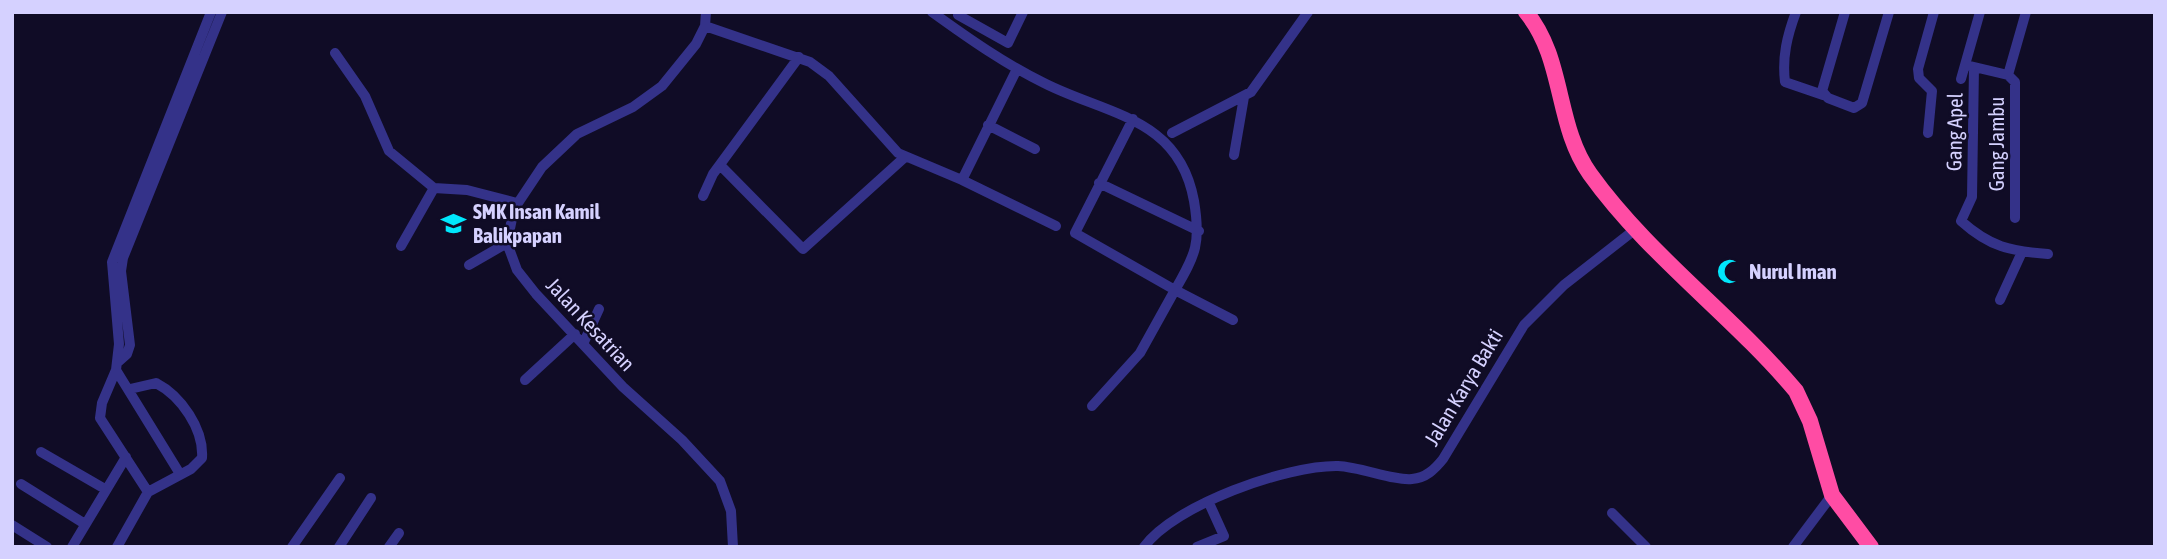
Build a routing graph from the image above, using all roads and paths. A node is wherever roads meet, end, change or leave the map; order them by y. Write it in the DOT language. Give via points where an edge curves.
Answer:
graph roads {
  1 [pos="211,12"];
  2 [pos="222,12"];
  3 [pos="706,12"];
  4 [pos="932,12"];
  5 [pos="1023,12"];
  6 [pos="1308,12"];
  7 [pos="1526,12"];
  8 [pos="1797,12"];
  9 [pos="1845,12"];
  10 [pos="1889,12"];
  11 [pos="1934,12"];
  12 [pos="1980,12"];
  13 [pos="2026,12"];
  14 [pos="957,13"];
  15 [pos="705,26"];
  16 [pos="335,53"];
  17 [pos="799,57"];
  18 [pos="1970,66"];
  19 [pos="1017,69"];
  20 [pos="2008,75"];
  21 [pos="1961,79"];
  22 [pos="1824,95"];
  23 [pos="1244,97"];
  24 [pos="1133,119"];
  25 [pos="988,125"];
  26 [pos="1172,133"];
  27 [pos="1928,133"];
  28 [pos="1035,149"];
  29 [pos="1234,155"];
  30 [pos="905,157"];
  31 [pos="720,166"];
  32 [pos="962,180"];
  33 [pos="1099,183"];
  34 [pos="434,188"];
  35 [pos="703,196"];
  36 [pos="517,203"];
  37 [pos="2015,218"];
  38 [pos="1056,226"];
  39 [pos="1637,228"];
  40 [pos="1199,231"];
  41 [pos="507,243"];
  42 [pos="401,246"];
  43 [pos="2022,252"];
  44 [pos="2048,254"];
  45 [pos="469,265"];
  46 [pos="1175,290"];
  47 [pos="2000,300"];
  48 [pos="599,309"];
  49 [pos="1233,320"];
  50 [pos="575,334"];
  51 [pos="584,342"];
  52 [pos="117,366"];
  53 [pos="525,380"];
  54 [pos="130,389"];
  55 [pos="1092,406"];
  56 [pos="41,452"];
  57 [pos="126,457"];
  58 [pos="180,474"];
  59 [pos="340,478"];
  60 [pos="21,484"];
  61 [pos="105,489"];
  62 [pos="148,492"];
  63 [pos="1832,495"];
  64 [pos="371,498"];
  65 [pos="1209,503"];
  66 [pos="1612,513"];
  67 [pos="85,524"];
  68 [pos="12,525"];
  69 [pos="400,533"];
  70 [pos="1226,541"];
  71 [pos="74,544"];
  72 [pos="47,547"];
  73 [pos="87,547"];
  74 [pos="117,547"];
  75 [pos="292,547"];
  76 [pos="339,547"];
  77 [pos="390,547"];
  78 [pos="733,547"];
  79 [pos="1144,547"];
  80 [pos="1197,547"];
  81 [pos="1646,547"];
  82 [pos="1793,547"];
  83 [pos="1871,547"];
  1 -- 52 [label="street" via="113,256 120,344"];
  2 -- 52 [label="street" via="123,258 130,345"];
  3 -- 15 [label="street"];
  4 -- 19 [label="street"];
  5 -- 14 [label="street" via="1008,43"];
  6 -- 23 [label="street" via="1258,85"];
  7 -- 39 [label="highway" via="1546,43 1566,123 1581,159"];
  8 -- 22 [label="street" via="1786,45 1785,82"];
  9 -- 22 [label="street"];
  10 -- 22 [label="street" via="1863,103 1854,108"];
  11 -- 27 [label="street" via="1917,69 1932,91"];
  12 -- 18 [label="street"];
  13 -- 20 [label="street"];
  15 -- 17 [label="street"];
  15 -- 36 [label="street" via="662,86 566,143"];
  16 -- 34 [label="street" via="365,96 389,151"];
  17 -- 30 [label="street" via="829,76"];
  17 -- 31 [label="street"];
  18 -- 20 [label="street"];
  18 -- 21 [label="street"];
  18 -- 43 [label="street, Gang Apel" via="1972,197 1961,222 1986,242"];
  19 -- 24 [label="street"];
  19 -- 25 [label="street"];
  20 -- 37 [label="street, Gang Jambu" via="2015,82"];
  23 -- 26 [label="street"];
  23 -- 29 [label="street"];
  24 -- 33 [label="street"];
  24 -- 40 [label="street" via="1164,141 1182,162"];
  25 -- 28 [label="street"];
  25 -- 32 [label="street"];
  30 -- 31 [label="street" via="803,249"];
  30 -- 32 [label="street"];
  31 -- 35 [label="street"];
  32 -- 38 [label="street"];
  33 -- 40 [label="street"];
  33 -- 46 [label="street" via="1076,236"];
  34 -- 36 [label="street" via="467,190"];
  34 -- 42 [label="street"];
  36 -- 41 [label="street"];
  39 -- 63 [label="highway" via="1796,391"];
  39 -- 65 [label="street, Jalan Karya Bakti" via="1564,285 1524,325 1432,471 1406,480 1351,467 1307,468 1261,480"];
  40 -- 46 [label="street" via="1196,252"];
  41 -- 45 [label="street"];
  41 -- 50 [label="street, Jalan Kesatrian" via="524,280"];
  43 -- 44 [label="street"];
  43 -- 47 [label="street"];
  46 -- 49 [label="street"];
  46 -- 55 [label="street" via="1140,353"];
  48 -- 51 [label="street"];
  50 -- 51 [label="street, Jalan Kesatrian"];
  50 -- 53 [label="street"];
  51 -- 78 [label="street, Jalan Kesatrian" via="623,387 720,481 731,511"];
  52 -- 54 [label="street"];
  52 -- 57 [label="street" via="100,418"];
  54 -- 58 [label="street"];
  54 -- 58 [label="street" via="150,383 164,387 194,422 202,458"];
  56 -- 61 [label="street"];
  57 -- 61 [label="street"];
  57 -- 62 [label="street"];
  58 -- 62 [label="street"];
  59 -- 75 [label="street"];
  60 -- 67 [label="street"];
  61 -- 67 [label="street"];
  62 -- 74 [label="street"];
  63 -- 82 [label="street"];
  63 -- 83 [label="highway"];
  64 -- 76 [label="street"];
  65 -- 70 [label="street"];
  65 -- 79 [label="street, Jalan Karya Bakti" via="1169,524"];
  66 -- 81 [label="street"];
  67 -- 71 [label="street"];
  68 -- 72 [label="street"];
  69 -- 77 [label="street"];
  70 -- 80 [label="street"];
  71 -- 73 [label="street"];
}
